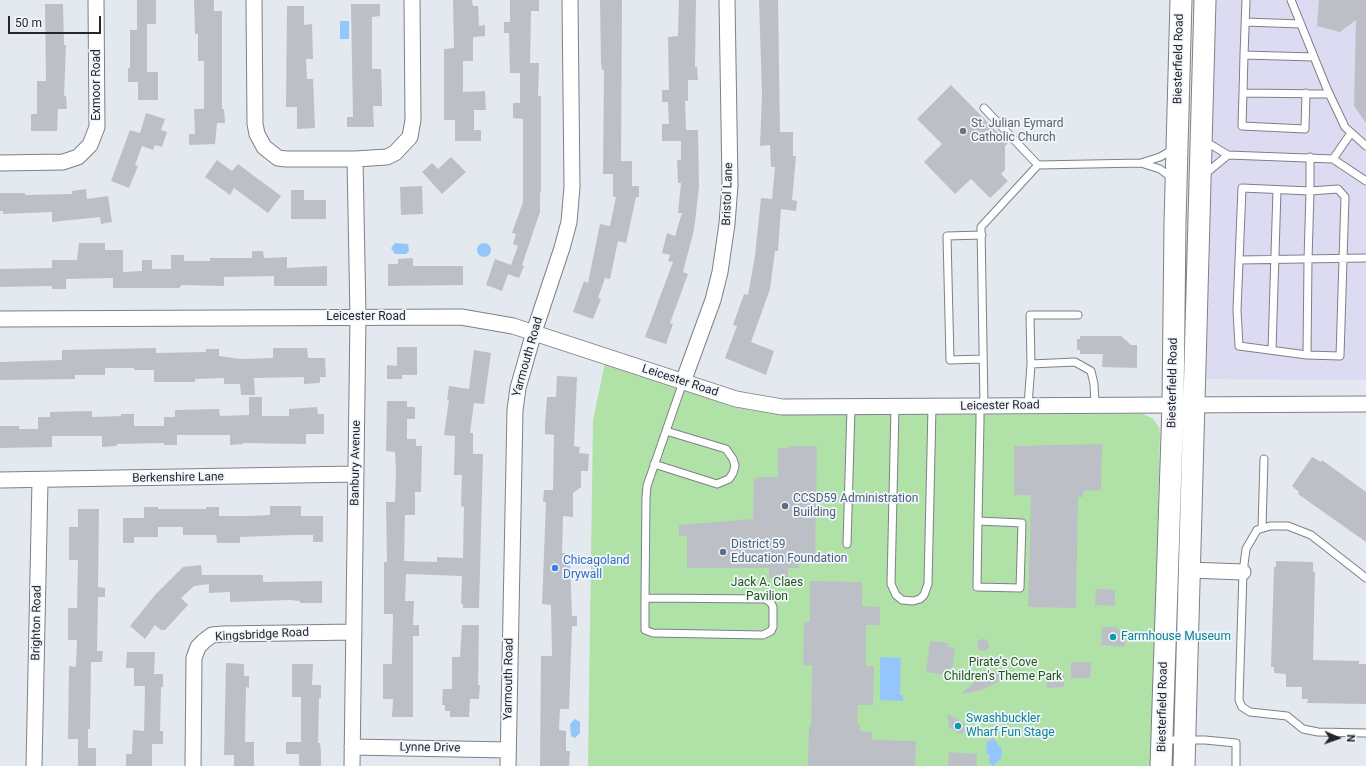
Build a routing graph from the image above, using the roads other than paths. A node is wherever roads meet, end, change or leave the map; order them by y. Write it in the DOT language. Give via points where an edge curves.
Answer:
graph roads {
  1 [pos="96,0"];
  2 [pos="254,0"];
  3 [pos="412,0"];
  4 [pos="570,0"];
  5 [pos="728,0"];
  6 [pos="1181,0"];
  7 [pos="1205,0"];
  8 [pos="1246,0"];
  9 [pos="1292,0"];
  10 [pos="1245,22"];
  11 [pos="1301,24"];
  12 [pos="1244,55"];
  13 [pos="1314,58"];
  14 [pos="1243,93"];
  15 [pos="1306,93"];
  16 [pos="1329,94"];
  17 [pos="984,108"];
  18 [pos="1351,133"];
  19 [pos="1201,138"];
  20 [pos="1366,146"];
  21 [pos="1177,147"];
  22 [pos="1228,155"];
  23 [pos="1310,157"];
  24 [pos="1333,159"];
  25 [pos="356,160"];
  26 [pos="0,163"];
  27 [pos="1141,163"];
  28 [pos="1038,165"];
  29 [pos="1200,178"];
  30 [pos="1176,181"];
  31 [pos="1366,181"];
  32 [pos="1277,190"];
  33 [pos="1310,190"];
  34 [pos="982,235"];
  35 [pos="1366,258"];
  36 [pos="1343,259"];
  37 [pos="1239,260"];
  38 [pos="1276,260"];
  39 [pos="1308,260"];
  40 [pos="1078,315"];
  41 [pos="358,317"];
  42 [pos="0,319"];
  43 [pos="534,332"];
  44 [pos="1272,350"];
  45 [pos="1307,355"];
  46 [pos="983,359"];
  47 [pos="1031,364"];
  48 [pos="683,382"];
  49 [pos="1366,404"];
  50 [pos="1095,405"];
  51 [pos="1173,405"];
  52 [pos="1194,405"];
  53 [pos="982,406"];
  54 [pos="1028,406"];
  55 [pos="895,407"];
  56 [pos="932,407"];
  57 [pos="851,408"];
  58 [pos="666,431"];
  59 [pos="1264,459"];
  60 [pos="654,464"];
  61 [pos="356,474"];
  62 [pos="0,480"];
  63 [pos="40,481"];
  64 [pos="978,521"];
  65 [pos="1262,528"];
  66 [pos="847,544"];
  67 [pos="1189,570"];
  68 [pos="1243,572"];
  69 [pos="1366,578"];
  70 [pos="645,598"];
  71 [pos="354,632"];
  72 [pos="1366,733"];
  73 [pos="1162,740"];
  74 [pos="1185,741"];
  75 [pos="352,747"];
  76 [pos="508,750"];
  77 [pos="34,766"];
  78 [pos="193,766"];
  79 [pos="352,766"];
  80 [pos="508,766"];
  81 [pos="1161,766"];
  82 [pos="1184,766"];
  83 [pos="1236,766"];
  1 -- 26 [label="street, Exmoor Road" via="97,127 90,145 78,158 63,162"];
  2 -- 25 [label="street" via="255,124 264,147 278,158"];
  3 -- 25 [label="street" via="413,120 410,137 395,153 387,157"];
  4 -- 43 [label="street, Yarmouth Road" via="572,187 569,222"];
  5 -- 48 [label="street, Bristol Lane" via="730,184 727,224 713,300"];
  6 -- 21 [label="main road, Biesterfield Road"];
  7 -- 19 [label="main road, Biesterfield Road"];
  8 -- 10 [label="lane"];
  9 -- 11 [label="lane"];
  10 -- 11 [label="lane"];
  10 -- 12 [label="lane"];
  11 -- 13 [label="lane"];
  12 -- 13 [label="lane"];
  12 -- 14 [label="lane"];
  13 -- 16 [label="lane"];
  14 -- 15 [label="lane"];
  14 -- 15 [label="lane" via="1242,126 1305,129"];
  15 -- 16 [label="lane"];
  16 -- 18 [label="lane" via="1345,127"];
  17 -- 28 [label="lane"];
  18 -- 20 [label="lane"];
  18 -- 24 [label="lane"];
  19 -- 22 [label="lane"];
  19 -- 29 [label="main road, Biesterfield Road"];
  21 -- 27 [label="lane" via="1160,157"];
  21 -- 30 [label="main road, Biesterfield Road"];
  22 -- 23 [label="lane"];
  22 -- 29 [label="lane"];
  23 -- 24 [label="lane"];
  23 -- 33 [label="lane"];
  24 -- 31 [label="lane"];
  25 -- 41 [label="street, Banbury Avenue"];
  27 -- 28 [label="lane"];
  27 -- 30 [label="lane" via="1160,168"];
  28 -- 34 [label="lane" via="981,227"];
  29 -- 52 [label="main road, Biesterfield Road"];
  30 -- 51 [label="main road, Biesterfield Road"];
  32 -- 33 [label="lane"];
  32 -- 37 [label="lane" via="1242,188"];
  32 -- 38 [label="lane"];
  33 -- 36 [label="lane" via="1338,190 1345,197"];
  33 -- 39 [label="lane"];
  34 -- 46 [label="lane"];
  34 -- 46 [label="lane" via="947,236 950,360"];
  35 -- 36 [label="lane"];
  36 -- 39 [label="lane"];
  36 -- 45 [label="lane" via="1340,356"];
  37 -- 38 [label="lane"];
  37 -- 44 [label="lane" via="1236,310 1239,346"];
  38 -- 39 [label="lane"];
  38 -- 44 [label="lane"];
  39 -- 45 [label="lane"];
  40 -- 47 [label="lane" via="1030,315"];
  41 -- 42 [label="street, Leicester Road"];
  41 -- 43 [label="street, Leicester Road" via="461,317"];
  41 -- 61 [label="street, Banbury Avenue"];
  43 -- 48 [label="street, Leicester Road"];
  43 -- 76 [label="street, Yarmouth Road" via="518,388 515,410"];
  44 -- 45 [label="lane"];
  46 -- 53 [label="lane"];
  47 -- 50 [label="lane" via="1076,362 1091,371"];
  47 -- 54 [label="lane"];
  48 -- 57 [label="street, Leicester Road" via="760,404 782,407"];
  48 -- 58 [label="lane"];
  49 -- 52 [label="street, Leicester Road"];
  50 -- 51 [label="street, Leicester Road"];
  50 -- 54 [label="street, Leicester Road"];
  51 -- 52 [label="street, Leicester Road"];
  51 -- 73 [label="main road, Biesterfield Road"];
  52 -- 67 [label="main road, Biesterfield Road"];
  53 -- 54 [label="street, Leicester Road"];
  53 -- 56 [label="street, Leicester Road"];
  53 -- 64 [label="lane"];
  55 -- 56 [label="street, Leicester Road"];
  55 -- 56 [label="lane" via="891,584 896,596 902,600 913,601 924,595 928,584"];
  55 -- 57 [label="street, Leicester Road"];
  57 -- 66 [label="lane"];
  58 -- 60 [label="lane"];
  58 -- 60 [label="lane" via="726,449 733,459 733,473 729,479 716,484"];
  59 -- 65 [label="lane"];
  60 -- 70 [label="lane" via="646,498"];
  61 -- 63 [label="street, Berkenshire Lane"];
  61 -- 71 [label="street, Banbury Avenue"];
  62 -- 63 [label="street, Berkenshire Lane"];
  63 -- 77 [label="street, Brighton Road"];
  64 -- 64 [label="lane" via="977,587 1020,588 1022,523"];
  65 -- 68 [label="lane" via="1246,549"];
  65 -- 69 [label="lane" via="1288,526 1311,535"];
  67 -- 68 [label="street"];
  67 -- 74 [label="main road, Biesterfield Road"];
  68 -- 72 [label="lane" via="1239,688 1242,707 1250,712 1286,716 1303,729 1318,732"];
  70 -- 70 [label="lane" via="644,630 653,633 763,635 772,631 773,627 773,607 766,599"];
  71 -- 75 [label="street, Banbury Avenue"];
  71 -- 78 [label="street, Kingsbridge Road" via="223,634 212,635 204,640 194,658"];
  73 -- 74 [label="lane"];
  73 -- 81 [label="main road, Biesterfield Road"];
  74 -- 82 [label="main road, Biesterfield Road"];
  74 -- 83 [label="lane" via="1236,743"];
  75 -- 76 [label="street, Lynne Drive"];
  75 -- 79 [label="street, Banbury Avenue"];
  76 -- 80 [label="street, Yarmouth Road"];
}
